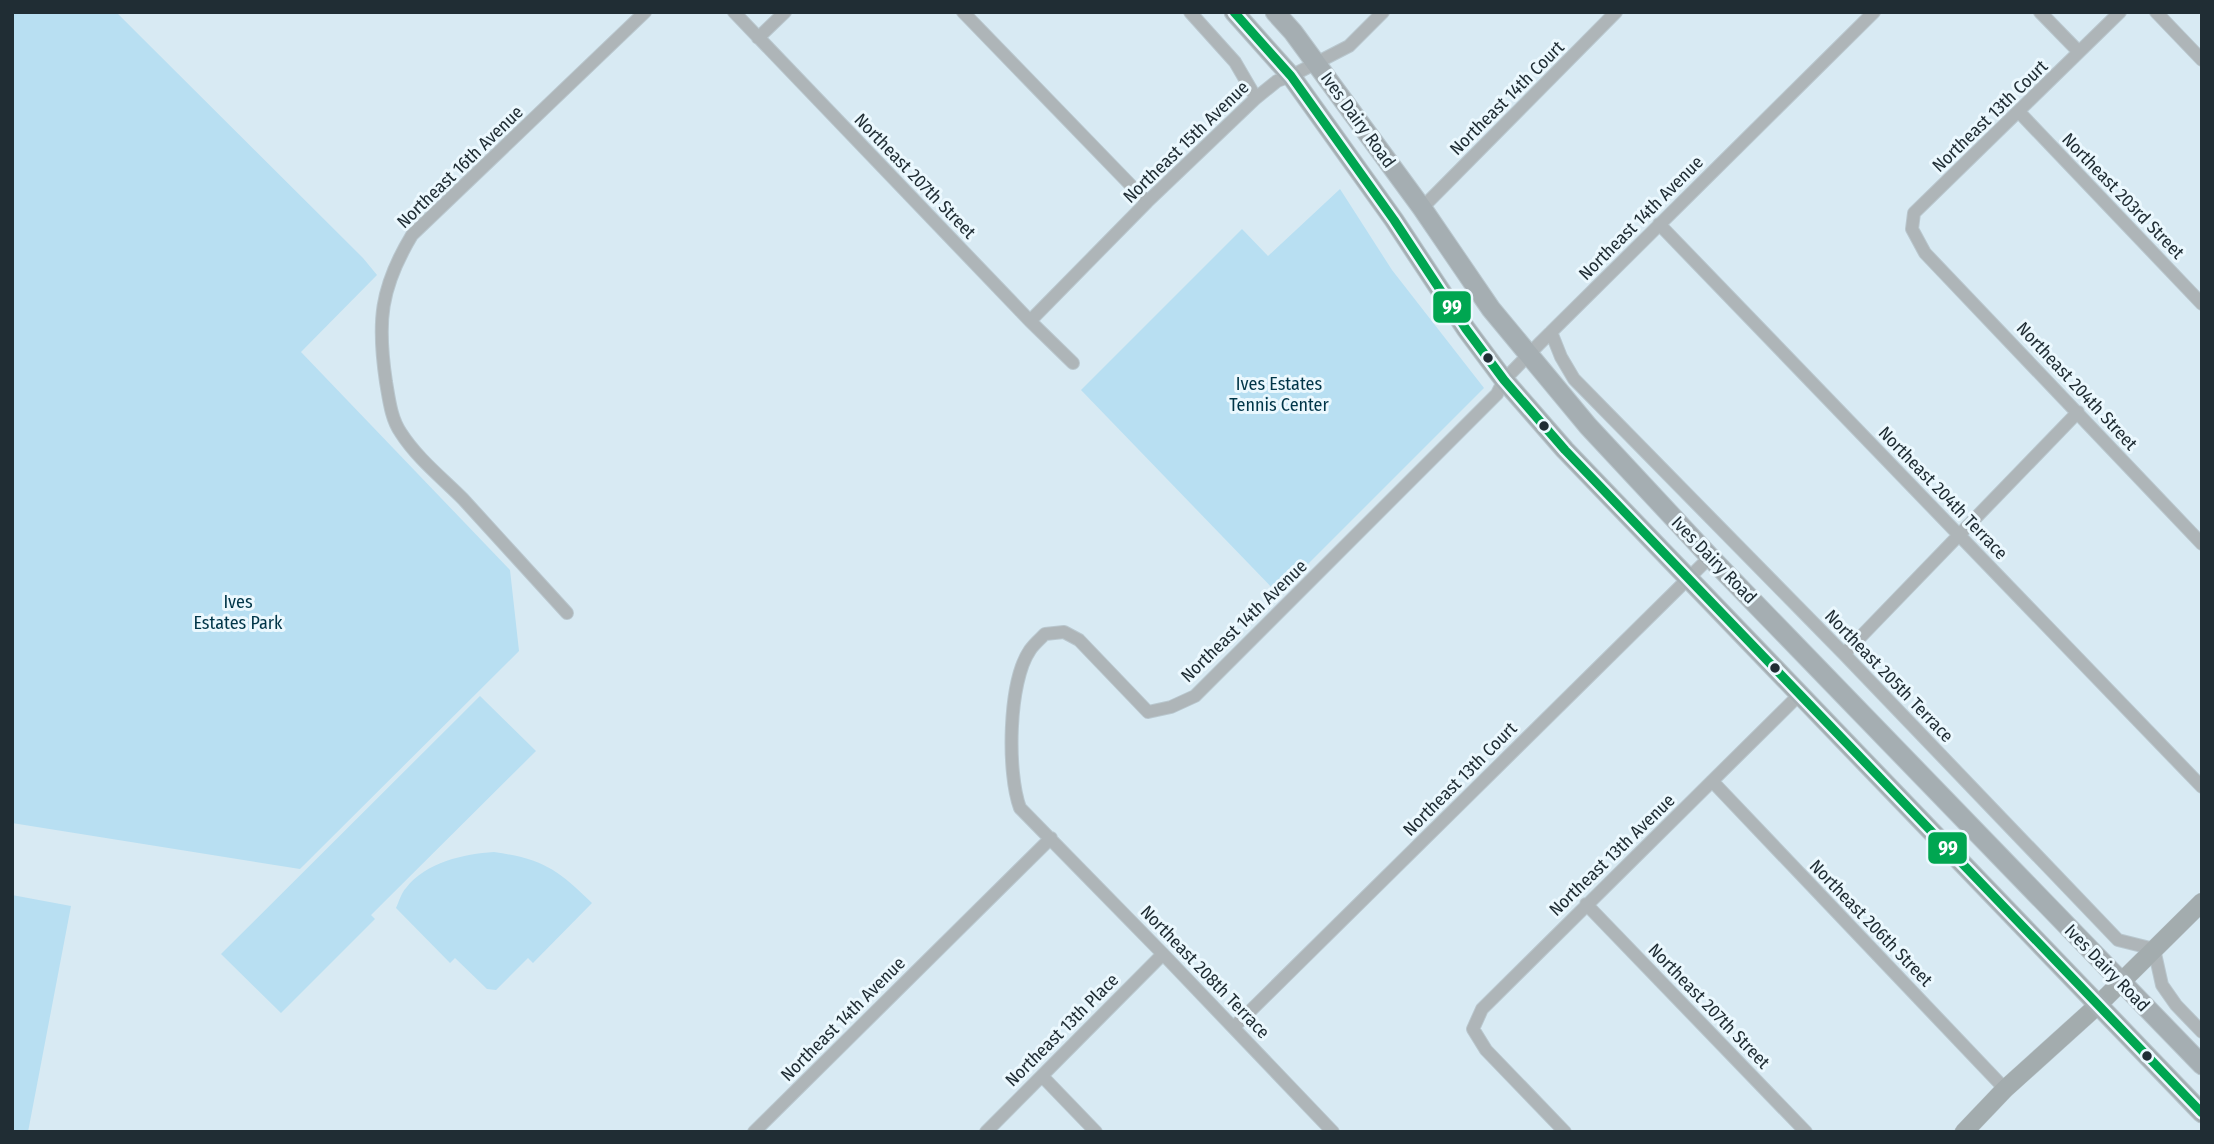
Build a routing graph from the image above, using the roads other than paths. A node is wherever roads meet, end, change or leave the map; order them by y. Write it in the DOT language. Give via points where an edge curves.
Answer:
graph roads {
  1 [pos="645,12"];
  2 [pos="734,12"];
  3 [pos="785,12"];
  4 [pos="963,12"];
  5 [pos="1190,12"];
  6 [pos="1234,12"];
  7 [pos="1275,12"];
  8 [pos="1383,12"];
  9 [pos="1616,12"];
  10 [pos="1874,12"];
  11 [pos="2040,12"];
  12 [pos="2120,12"];
  13 [pos="2156,12"];
  14 [pos="758,38"];
  15 [pos="2079,52"];
  16 [pos="2202,60"];
  17 [pos="1316,63"];
  18 [pos="1292,76"];
  19 [pos="1256,98"];
  20 [pos="2019,112"];
  21 [pos="1147,202"];
  22 [pos="1422,208"];
  23 [pos="1659,224"];
  24 [pos="1926,253"];
  25 [pos="2202,304"];
  26 [pos="1030,321"];
  27 [pos="1551,332"];
  28 [pos="1528,355"];
  29 [pos="1073,363"];
  30 [pos="1504,380"];
  31 [pos="2078,412"];
  32 [pos="1959,535"];
  33 [pos="2202,544"];
  34 [pos="1710,557"];
  35 [pos="1688,580"];
  36 [pos="567,613"];
  37 [pos="1844,654"];
  38 [pos="1799,695"];
  39 [pos="1712,781"];
  40 [pos="2202,787"];
  41 [pos="1051,838"];
  42 [pos="2202,902"];
  43 [pos="1587,904"];
  44 [pos="2154,949"];
  45 [pos="1163,954"];
  46 [pos="2121,982"];
  47 [pos="2098,1005"];
  48 [pos="1234,1027"];
  49 [pos="2202,1032"];
  50 [pos="2202,1066"];
  51 [pos="1042,1076"];
  52 [pos="2005,1090"];
  53 [pos="2202,1113"];
  54 [pos="754,1132"];
  55 [pos="986,1132"];
  56 [pos="1096,1132"];
  57 [pos="1333,1132"];
  58 [pos="1565,1132"];
  59 [pos="1806,1132"];
  60 [pos="1964,1132"];
  1 -- 36 [label="street, Northeast 16th Avenue" via="412,235 396,261 382,317 389,403 399,431"];
  2 -- 14 [label="street, Northeast 207th Street"];
  3 -- 14 [label="street"];
  4 -- 21 [label="street"];
  5 -- 19 [label="street" via="1235,62"];
  6 -- 18 [label="main road, Ives Dairy Road"];
  7 -- 17 [label="main road, Ives Dairy Road"];
  8 -- 17 [label="street, Northeast 15th Avenue" via="1349,46"];
  9 -- 22 [label="street, Northeast 14th Court"];
  10 -- 23 [label="street, Northeast 14th Avenue"];
  11 -- 15 [label="street"];
  12 -- 15 [label="street, Northeast 13th Court"];
  13 -- 16 [label="street"];
  14 -- 26 [label="street, Northeast 207th Street"];
  15 -- 20 [label="street, Northeast 13th Court"];
  17 -- 18 [label="street, Northeast 15th Avenue"];
  17 -- 22 [label="main road, Ives Dairy Road"];
  18 -- 19 [label="street, Northeast 15th Avenue" via="1276,81"];
  18 -- 30 [label="main road, Ives Dairy Road"];
  19 -- 21 [label="street, Northeast 15th Avenue"];
  20 -- 24 [label="street, Northeast 13th Court" via="1914,213 1912,229"];
  20 -- 25 [label="street, Northeast 203rd Street"];
  21 -- 26 [label="street, Northeast 15th Avenue"];
  22 -- 28 [label="main road, Ives Dairy Road"];
  23 -- 27 [label="street, Northeast 14th Avenue"];
  23 -- 32 [label="street, Northeast 204th Terrace"];
  24 -- 31 [label="street, Northeast 204th Street"];
  26 -- 29 [label="street, Northeast 207th Street"];
  27 -- 28 [label="street, Northeast 14th Avenue"];
  27 -- 37 [label="street, Northeast 205th Terrace" via="1574,379"];
  28 -- 30 [label="street, Northeast 14th Avenue"];
  28 -- 34 [label="main road, Ives Dairy Road"];
  30 -- 35 [label="main road, Ives Dairy Road"];
  30 -- 41 [label="street, Northeast 14th Avenue" via="1484,408 1195,696 1148,712 1079,640 1064,632 1045,634 1030,650 1018,678 1011,745 1014,792 1020,808"];
  31 -- 32 [label="street"];
  31 -- 33 [label="street, Northeast 204th Street"];
  32 -- 37 [label="street"];
  32 -- 40 [label="street, Northeast 204th Terrace"];
  34 -- 35 [label="street, Northeast 13th Court"];
  34 -- 46 [label="main road, Ives Dairy Road"];
  35 -- 38 [label="main road, Ives Dairy Road"];
  35 -- 48 [label="street, Northeast 13th Court"];
  37 -- 44 [label="street, Northeast 205th Terrace" via="2118,940"];
  38 -- 39 [label="street, Northeast 13th Avenue"];
  38 -- 47 [label="main road, Ives Dairy Road"];
  39 -- 43 [label="street, Northeast 13th Avenue"];
  39 -- 52 [label="street, Northeast 206th Street"];
  41 -- 45 [label="street, Northeast 208th Terrace"];
  41 -- 54 [label="street, Northeast 14th Avenue"];
  42 -- 44 [label="street"];
  43 -- 58 [label="street, Northeast 13th Avenue" via="1482,1009 1473,1029 1486,1050"];
  43 -- 59 [label="street, Northeast 207th Street"];
  44 -- 46 [label="street"];
  44 -- 49 [label="street" via="2162,985"];
  45 -- 48 [label="street, Northeast 208th Terrace"];
  45 -- 51 [label="street, Northeast 13th Place"];
  46 -- 47 [label="street"];
  46 -- 50 [label="main road, Ives Dairy Road"];
  47 -- 52 [label="street"];
  47 -- 53 [label="main road, Ives Dairy Road"];
  48 -- 57 [label="street, Northeast 208th Terrace"];
  51 -- 55 [label="street, Northeast 13th Place"];
  51 -- 56 [label="street"];
  52 -- 60 [label="street"];
}
